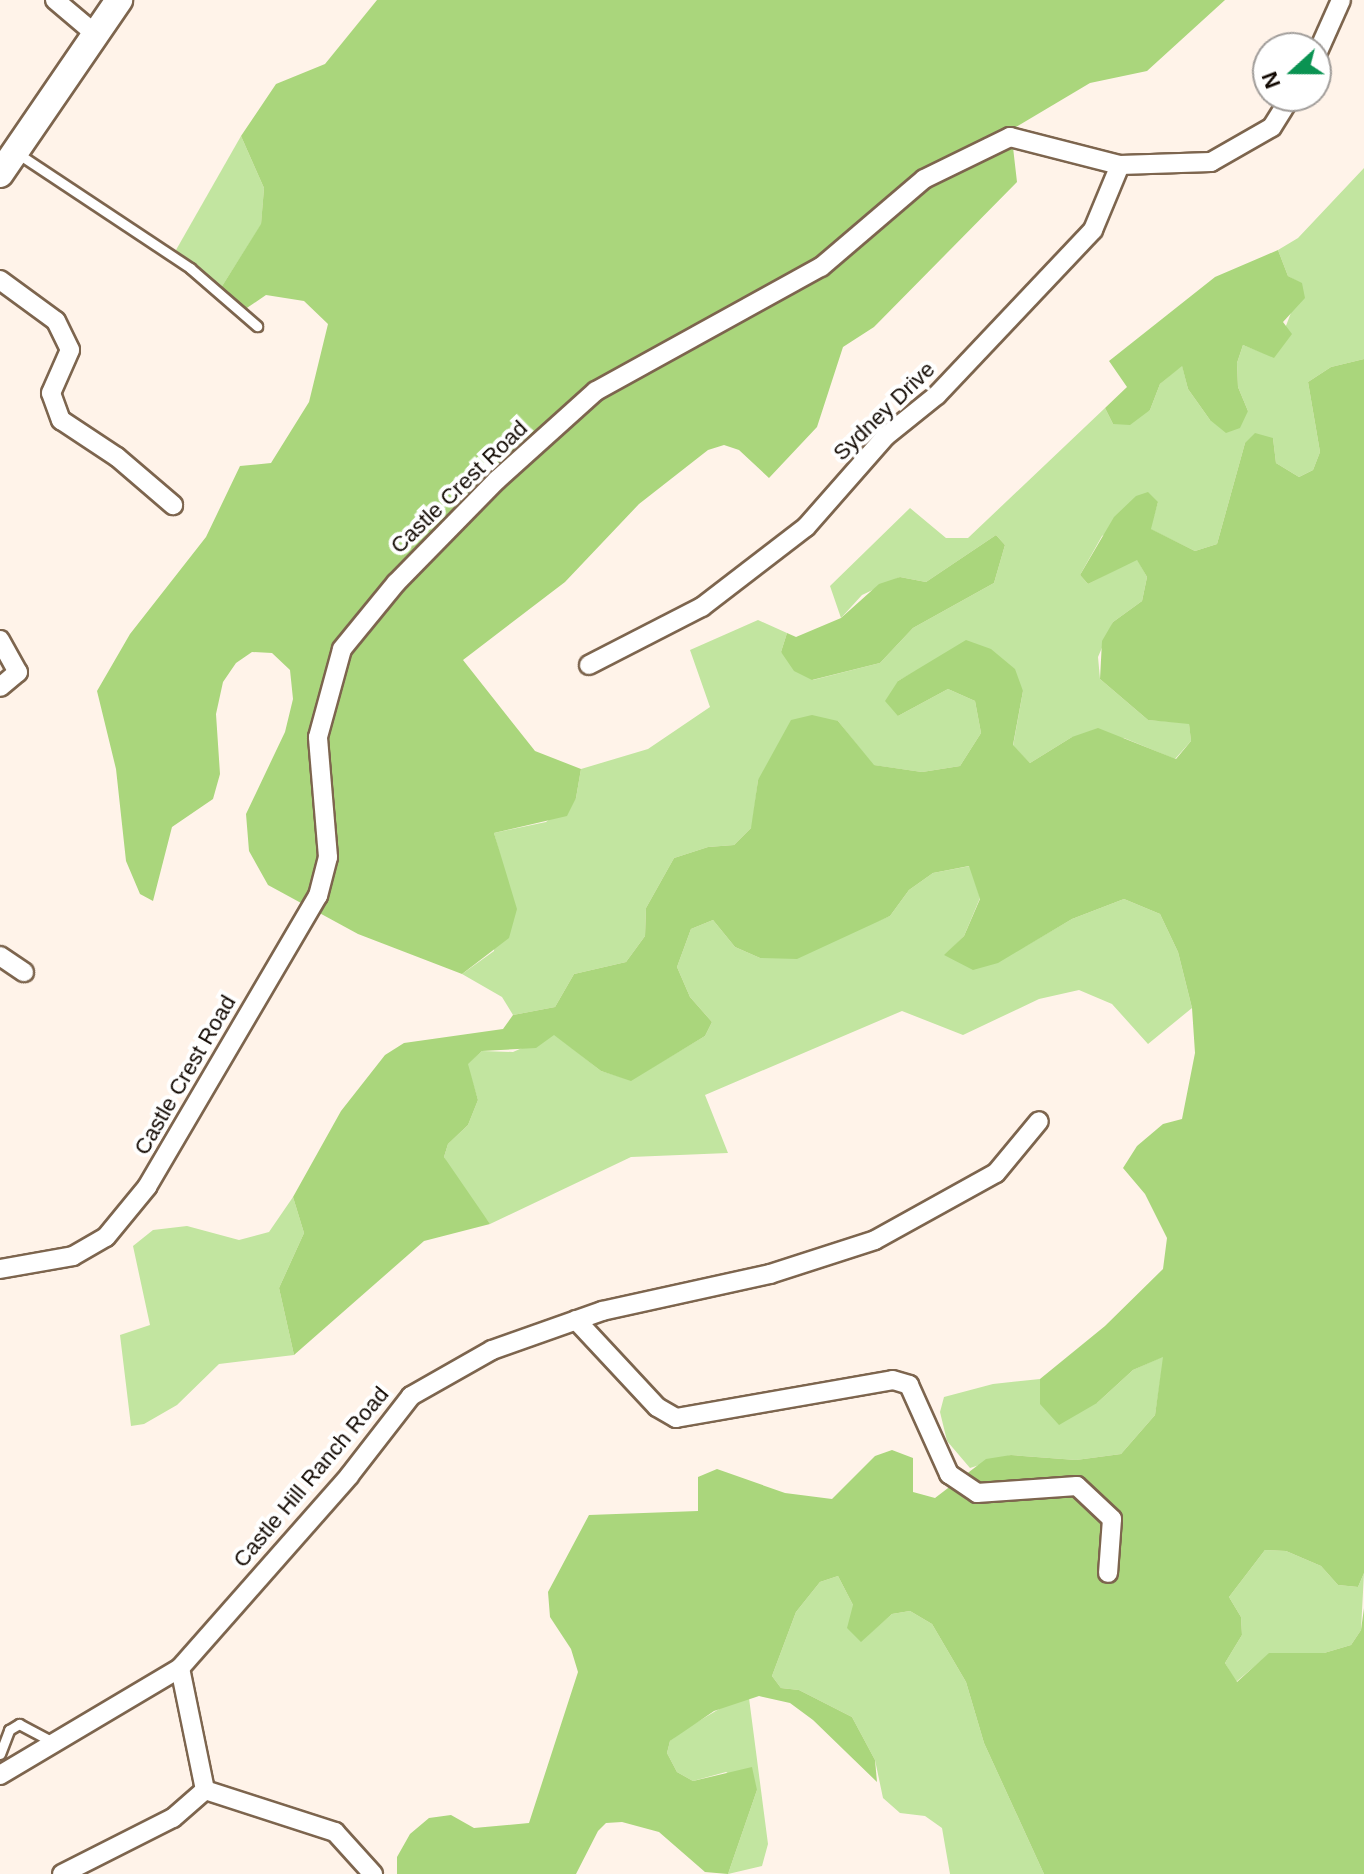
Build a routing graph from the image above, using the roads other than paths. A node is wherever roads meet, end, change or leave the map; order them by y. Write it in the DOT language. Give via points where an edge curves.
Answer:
graph roads {
  1 [pos="55,0"];
  2 [pos="119,0"];
  3 [pos="1341,0"];
  4 [pos="1327,32"];
  5 [pos="94,33"];
  6 [pos="1281,112"];
  7 [pos="15,151"];
  8 [pos="1120,165"];
  9 [pos="0,174"];
  10 [pos="0,280"];
  11 [pos="257,326"];
  12 [pos="173,505"];
  13 [pos="0,640"];
  14 [pos="589,665"];
  15 [pos="0,687"];
  16 [pos="0,956"];
  17 [pos="24,972"];
  18 [pos="1039,1121"];
  19 [pos="0,1269"];
  20 [pos="576,1320"];
  21 [pos="1108,1573"];
  22 [pos="180,1668"];
  23 [pos="54,1743"];
  24 [pos="0,1754"];
  25 [pos="0,1775"];
  26 [pos="205,1790"];
  27 [pos="62,1874"];
  28 [pos="373,1874"];
  1 -- 5 [label="street"];
  2 -- 5 [label="street"];
  3 -- 4 [label="street"];
  5 -- 7 [label="street"];
  6 -- 8 [label="street, Castle Crest Road" via="1272,127 1211,162"];
  7 -- 9 [label="street"];
  7 -- 11 [label="lane" via="190,268"];
  8 -- 14 [label="street, Sydney Drive" via="1093,230 937,395 886,436 806,527 702,607"];
  8 -- 19 [label="street, Castle Crest Road" via="1010,137 924,179 821,267 596,391 497,480 396,583 342,649 318,737 328,857 318,896 147,1187 106,1237 73,1256"];
  10 -- 12 [label="street" via="56,321 70,350 51,393 61,420 117,457"];
  13 -- 15 [label="street" via="18,672"];
  16 -- 17 [label="street"];
  18 -- 20 [label="street, Castle Hill Ranch Road" via="996,1173 875,1240 770,1274"];
  20 -- 21 [label="street" via="657,1407 676,1418 893,1380 909,1385 949,1474 977,1493 1077,1486 1112,1519"];
  20 -- 22 [label="street, Castle Hill Ranch Road" via="492,1350 411,1396 349,1476"];
  22 -- 23 [label="street, Castle Hill Ranch Road"];
  22 -- 26 [label="street"];
  23 -- 24 [label="lane" via="19,1724 9,1730"];
  23 -- 25 [label="street, Castle Hill Ranch Road"];
  26 -- 27 [label="street" via="173,1818"];
  26 -- 28 [label="street" via="335,1832"];
}
